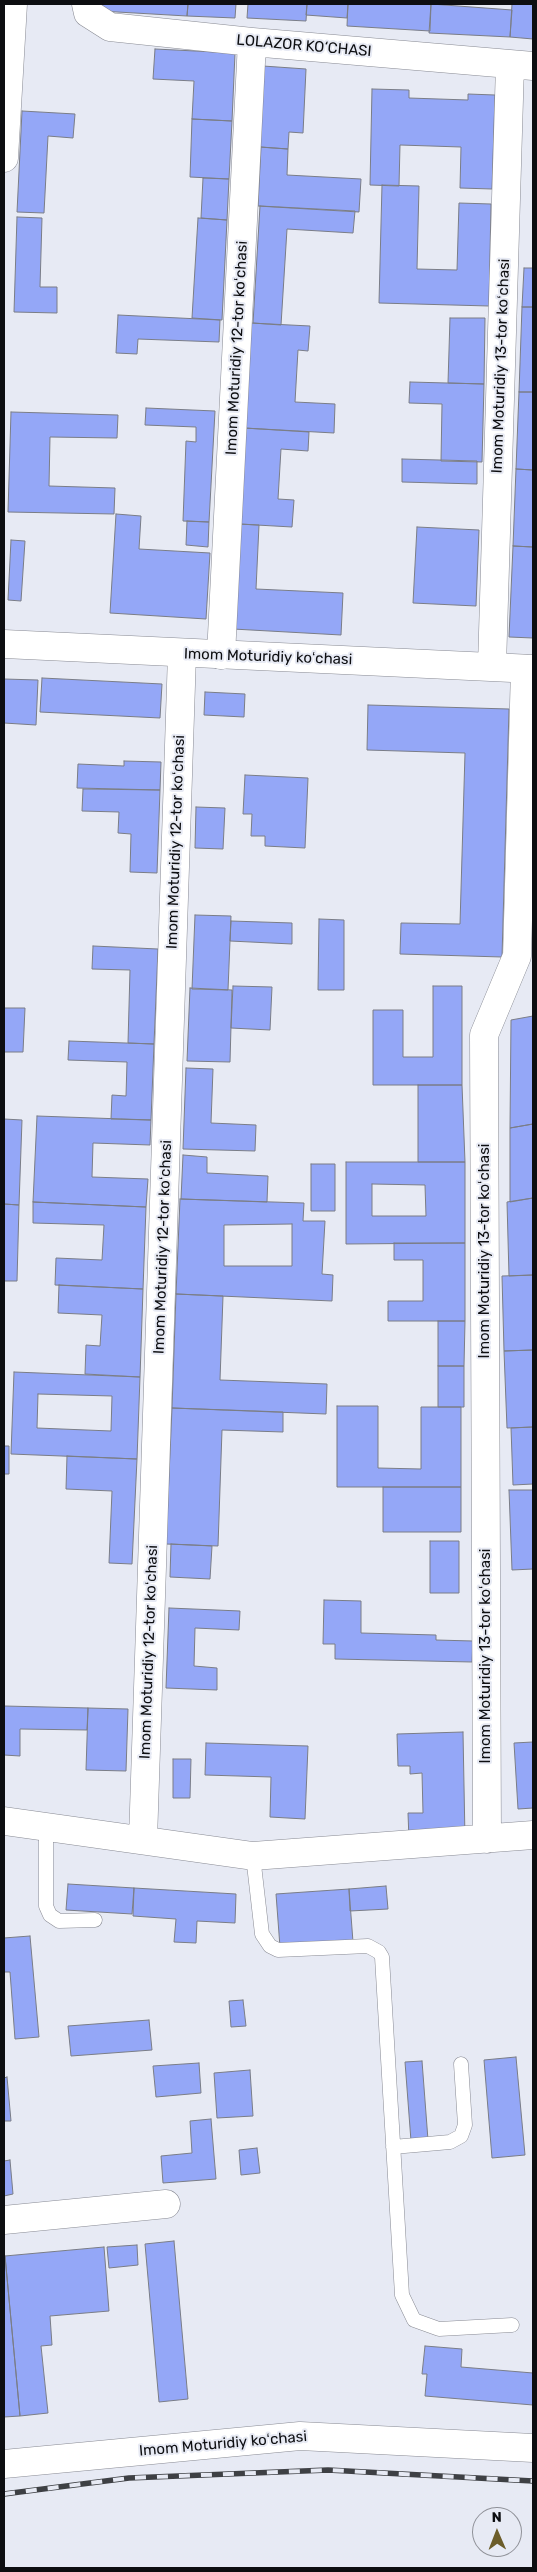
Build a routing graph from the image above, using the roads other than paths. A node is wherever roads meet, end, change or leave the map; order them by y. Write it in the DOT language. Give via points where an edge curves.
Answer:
graph roads {
  1 [pos="12,4"];
  2 [pos="86,4"];
  3 [pos="252,42"];
  4 [pos="522,66"];
  5 [pos="4,158"];
  6 [pos="4,644"];
  7 [pos="182,654"];
  8 [pos="221,654"];
  9 [pos="492,666"];
  10 [pos="529,669"];
  11 [pos="4,1821"];
  12 [pos="46,1827"];
  13 [pos="533,1835"];
  14 [pos="487,1839"];
  15 [pos="143,1840"];
  16 [pos="253,1856"];
  17 [pos="95,1920"];
  18 [pos="461,2064"];
  19 [pos="393,2147"];
  20 [pos="166,2204"];
  21 [pos="4,2220"];
  22 [pos="512,2325"];
  23 [pos="533,2448"];
  24 [pos="4,2464"];
  1 -- 5 [label="street"];
  2 -- 3 [label="street, LOLAZOR KO‘CHASI" via="88,13 110,27"];
  3 -- 4 [label="street, LOLAZOR KO‘CHASI"];
  3 -- 8 [label="street, Imom Moturidiy 12-tor koʻchasi"];
  4 -- 9 [label="street, Imom Moturidiy 13-tor koʻchasi"];
  6 -- 7 [label="street, Imom Moturidiy koʻchasi"];
  7 -- 8 [label="street, Imom Moturidiy koʻchasi"];
  7 -- 15 [label="street, Imom Moturidiy 12-tor koʻchasi"];
  8 -- 9 [label="street, Imom Moturidiy koʻchasi"];
  9 -- 10 [label="street, Imom Moturidiy koʻchasi"];
  10 -- 14 [label="street, Imom Moturidiy 13-tor koʻchasi" via="517,956 484,1035"];
  11 -- 12 [label="street"];
  12 -- 15 [label="street"];
  12 -- 17 [label="lane" via="46,1906 50,1915 59,1921"];
  13 -- 14 [label="street"];
  14 -- 16 [label="street"];
  15 -- 16 [label="street"];
  16 -- 19 [label="lane" via="262,1934 270,1946 278,1950 368,1946 382,1957"];
  18 -- 19 [label="lane" via="465,2125 461,2136 450,2142"];
  19 -- 22 [label="lane" via="402,2294 414,2320 438,2329"];
  20 -- 21 [label="street"];
  23 -- 24 [label="street, Imom Moturidiy koʻchasi" via="300,2436"];
}
